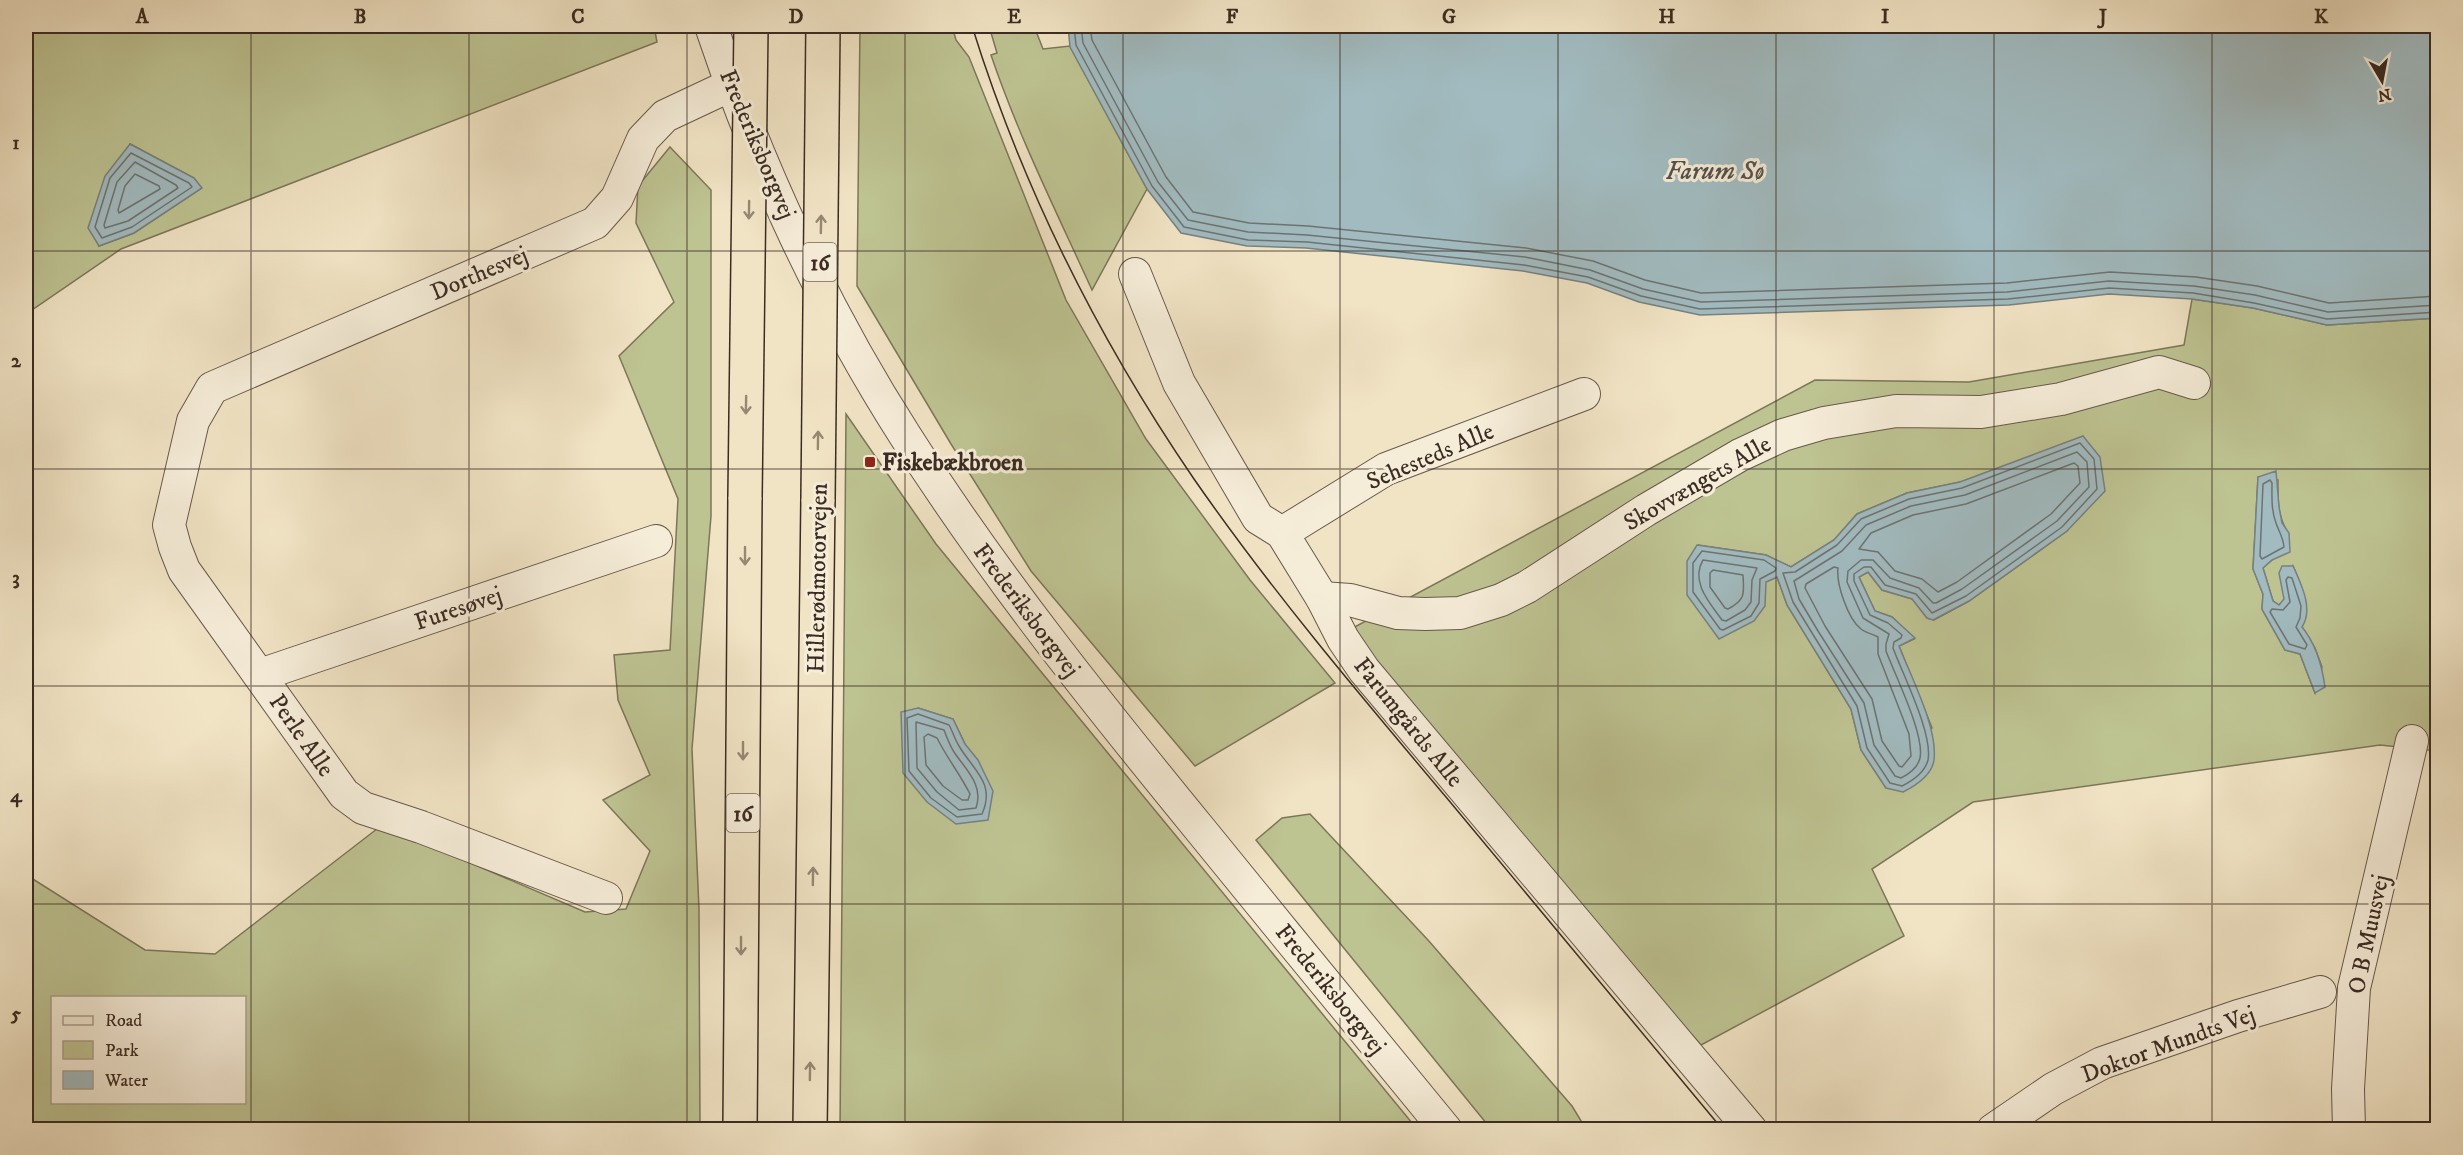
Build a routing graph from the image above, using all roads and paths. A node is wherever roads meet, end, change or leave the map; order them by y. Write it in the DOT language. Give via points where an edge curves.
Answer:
graph roads {
  1 [pos="711,26"];
  2 [pos="751,26"];
  3 [pos="823,26"];
  4 [pos="731,84"];
  5 [pos="1135,274"];
  6 [pos="2194,383"];
  7 [pos="1584,394"];
  8 [pos="193,421"];
  9 [pos="1282,532"];
  10 [pos="657,541"];
  11 [pos="1322,598"];
  12 [pos="260,675"];
  13 [pos="2412,741"];
  14 [pos="606,898"];
  15 [pos="2320,992"];
  16 [pos="740,1130"];
  17 [pos="810,1130"];
  18 [pos="1446,1130"];
  19 [pos="1751,1130"];
  20 [pos="1993,1130"];
  21 [pos="2349,1130"];
  1 -- 4 [label="street, Frederiksborgvej"];
  2 -- 16 [label="highway, 16, one-way, bridge"];
  17 -- 3 [label="highway, Hillerødmotorvejen / 16, one-way, bridge"];
  4 -- 8 [label="street, Dorthesvej" via="665,116 643,139 617,198 595,224 212,388"];
  4 -- 18 [label="street, Frederiksborgvej" via="806,258 853,348 971,537 1038,628"];
  5 -- 9 [label="street, Farumgårds Alle" via="1179,383 1258,518"];
  6 -- 11 [label="street, Skovvængets Alle" via="2159,372 2061,399 1981,412 1896,411 1824,423 1783,435 1740,455 1501,600 1460,613 1425,614 1398,613 1350,600"];
  7 -- 9 [label="street, Sehesteds Alle" via="1386,469"];
  8 -- 12 [label="street, Perle Alle" via="169,525 184,570"];
  9 -- 11 [label="street, Farumgårds Alle"];
  10 -- 12 [label="street, Furesøvej"];
  11 -- 19 [label="street, Farumgårds Alle" via="1364,670"];
  12 -- 14 [label="street, Perle Alle" via="344,794 363,808"];
  13 -- 21 [label="street, O B Muusvej" via="2354,988"];
  15 -- 20 [label="street, Doktor Mundts Vej" via="2102,1063 2053,1089"];
}
